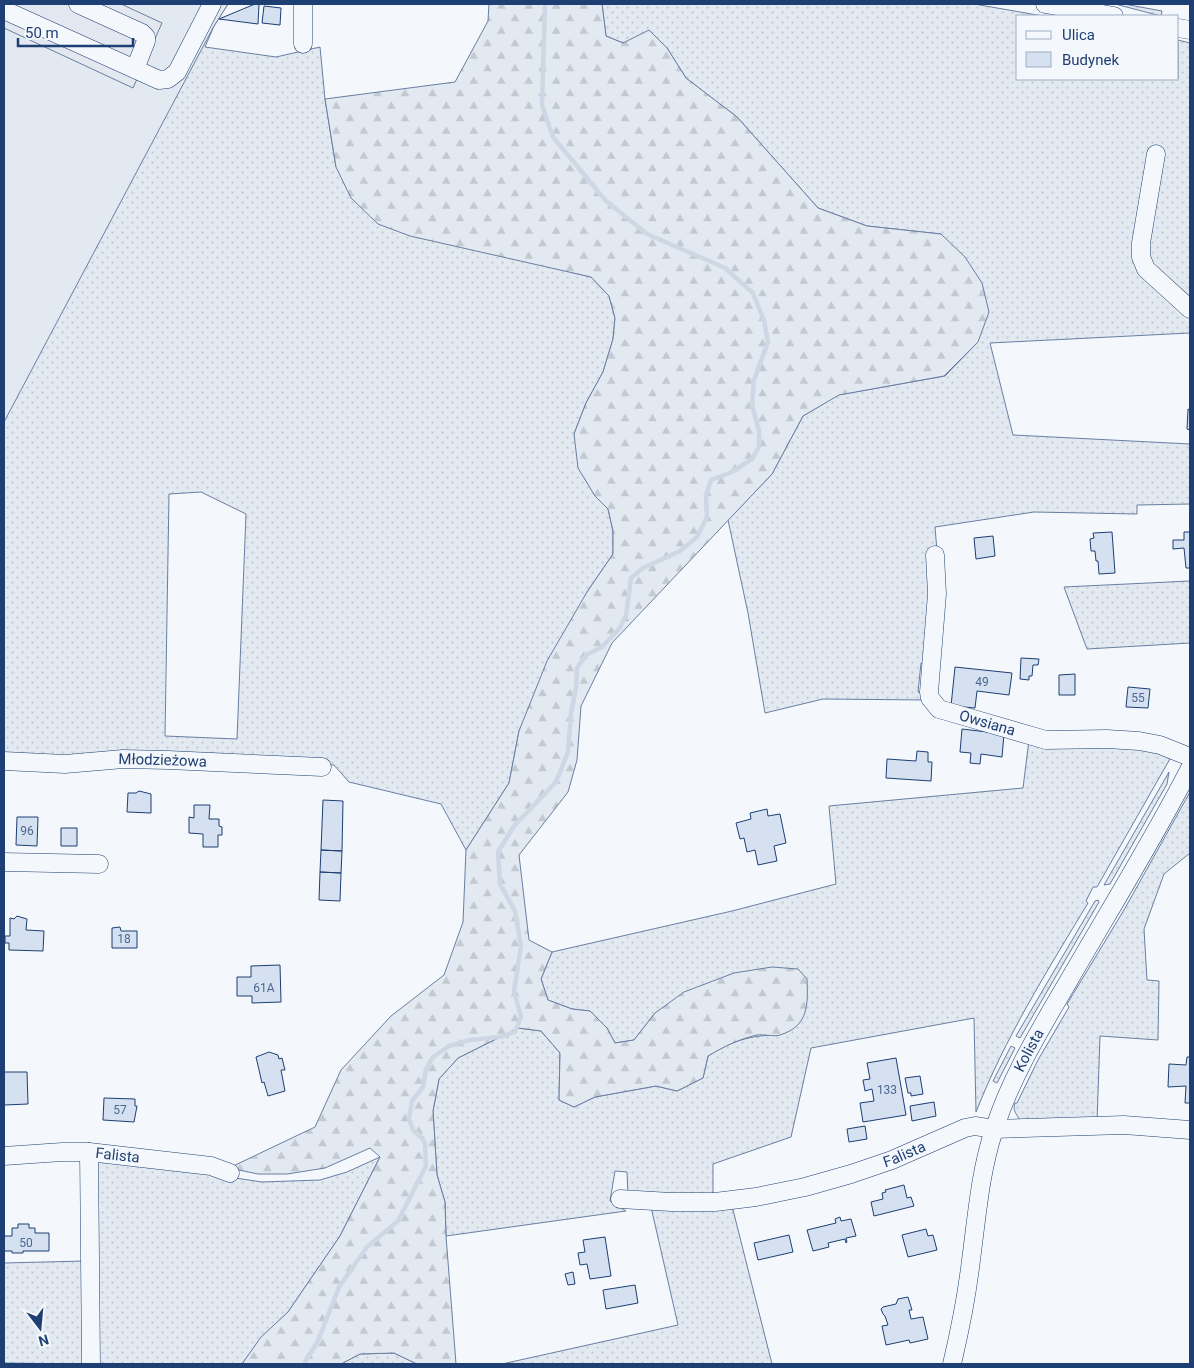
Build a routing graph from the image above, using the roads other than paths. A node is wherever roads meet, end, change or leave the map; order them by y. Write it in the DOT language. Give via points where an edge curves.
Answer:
graph roads {
  1 [pos="78,4"];
  2 [pos="303,4"];
  3 [pos="1044,4"];
  4 [pos="207,5"];
  5 [pos="4,10"];
  6 [pos="1108,15"];
  7 [pos="303,44"];
  8 [pos="135,69"];
  9 [pos="1156,154"];
  10 [pos="1190,309"];
  11 [pos="935,555"];
  12 [pos="1190,757"];
  13 [pos="4,761"];
  14 [pos="322,767"];
  15 [pos="1190,768"];
  16 [pos="4,862"];
  17 [pos="99,864"];
  18 [pos="994,1129"];
  19 [pos="1190,1130"];
  20 [pos="89,1152"];
  21 [pos="4,1156"];
  22 [pos="230,1173"];
  23 [pos="620,1199"];
  24 [pos="91,1364"];
  25 [pos="952,1364"];
  1 -- 8 [label="street" via="146,37"];
  2 -- 7 [label="street"];
  3 -- 6 [label="street"];
  4 -- 8 [label="street" via="177,72 168,79 158,80"];
  5 -- 8 [label="street"];
  9 -- 10 [label="street" via="1141,257 1146,269"];
  11 -- 12 [label="street, Owsiana" via="937,594 929,692 938,709 1046,740 1107,738 1140,741 1160,744"];
  13 -- 14 [label="street, Młodzieżowa" via="66,764 124,759"];
  15 -- 18 [label="street, Kolista" via="1020,1065"];
  16 -- 17 [label="street"];
  18 -- 19 [label="street, Falista" via="1124,1126"];
  18 -- 23 [label="street, Falista" via="965,1128 851,1174 756,1197 715,1202"];
  18 -- 25 [label="street, Kolista" via="979,1192 966,1300"];
  20 -- 21 [label="street, Falista"];
  20 -- 22 [label="street, Falista" via="211,1166"];
  20 -- 24 [label="street"];
}
